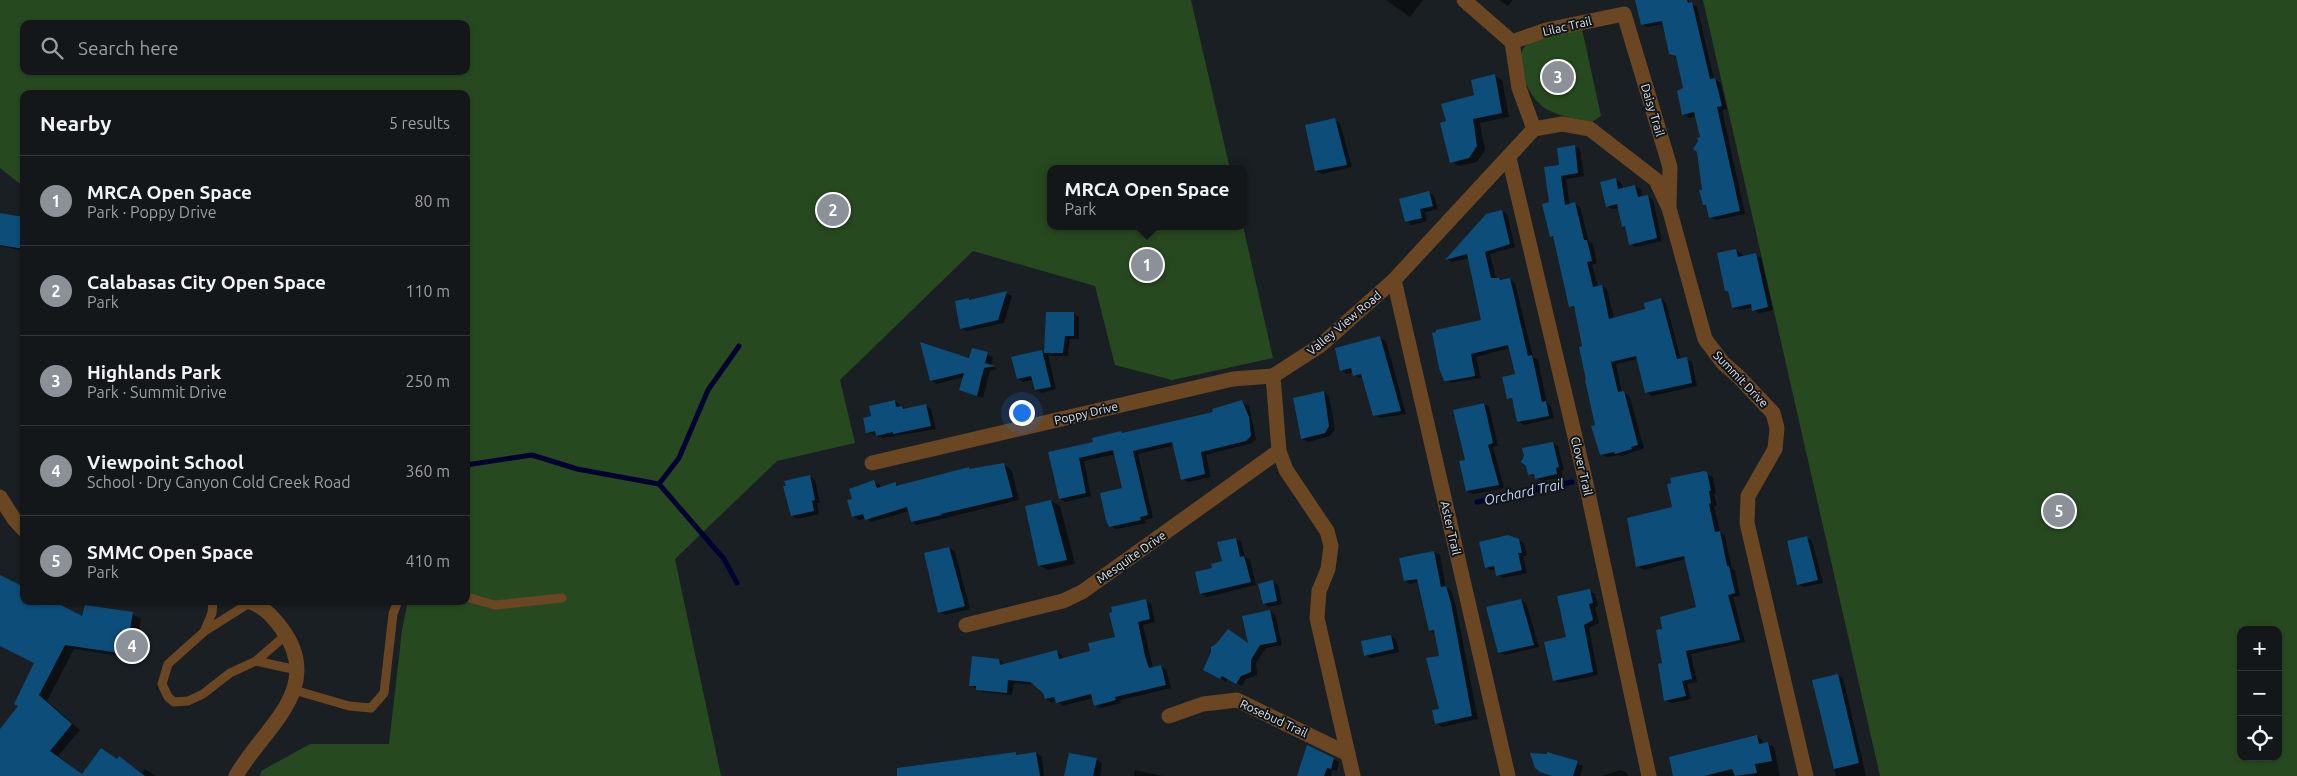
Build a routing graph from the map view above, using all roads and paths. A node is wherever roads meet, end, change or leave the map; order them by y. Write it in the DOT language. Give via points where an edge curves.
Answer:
graph roads {
  1 [pos="1464,0"];
  2 [pos="1624,14"];
  3 [pos="1512,42"];
  4 [pos="1534,129"];
  5 [pos="1509,158"];
  6 [pos="1669,208"];
  7 [pos="1394,280"];
  8 [pos="1273,376"];
  9 [pos="1280,452"];
  10 [pos="872,463"];
  11 [pos="0,497"];
  12 [pos="20,524"];
  13 [pos="470,598"];
  14 [pos="562,598"];
  15 [pos="213,605"];
  16 [pos="244,605"];
  17 [pos="255,605"];
  18 [pos="396,605"];
  19 [pos="966,625"];
  20 [pos="205,631"];
  21 [pos="286,636"];
  22 [pos="256,662"];
  23 [pos="297,670"];
  24 [pos="294,690"];
  25 [pos="1169,716"];
  26 [pos="1348,754"];
  27 [pos="236,776"];
  28 [pos="1353,776"];
  29 [pos="1508,776"];
  30 [pos="1649,776"];
  31 [pos="1806,776"];
  1 -- 3 [label="street"];
  2 -- 3 [label="street, Lilac Trail" via="1546,30"];
  2 -- 6 [label="street, Daisy Trail" via="1670,167"];
  3 -- 4 [label="street" via="1519,88"];
  4 -- 5 [label="street, Valley View Road"];
  4 -- 6 [label="street, Summit Drive" via="1562,124 1590,129 1656,180"];
  5 -- 7 [label="street, Valley View Road"];
  5 -- 30 [label="street, Clover Trail" via="1586,479"];
  6 -- 31 [label="street, Summit Drive" via="1705,339 1722,363 1773,412 1777,428 1775,449 1748,496 1747,523"];
  7 -- 8 [label="street, Valley View Road" via="1321,345"];
  7 -- 29 [label="street, Aster Trail"];
  8 -- 9 [label="street"];
  8 -- 10 [label="street, Poppy Drive" via="1233,379"];
  9 -- 19 [label="street, Mesquite Drive" via="1064,602"];
  9 -- 26 [label="street" via="1286,470 1327,531 1331,546 1328,568 1319,591 1317,618"];
  11 -- 12 [label="street"];
  13 -- 14 [label="lane" via="495,606"];
  15 -- 20 [label="lane"];
  16 -- 20 [label="lane"];
  17 -- 21 [label="street" via="270,613"];
  18 -- 24 [label="lane" via="384,693 371,708 350,706"];
  20 -- 22 [label="lane" via="168,664 162,684 174,702 203,694 230,673"];
  21 -- 22 [label="lane"];
  21 -- 23 [label="street" via="294,651"];
  22 -- 23 [label="lane"];
  23 -- 24 [label="street"];
  24 -- 27 [label="street" via="283,714 245,759"];
  25 -- 26 [label="street, Rosebud Trail" via="1202,704 1237,700"];
  26 -- 28 [label="street"];
}
